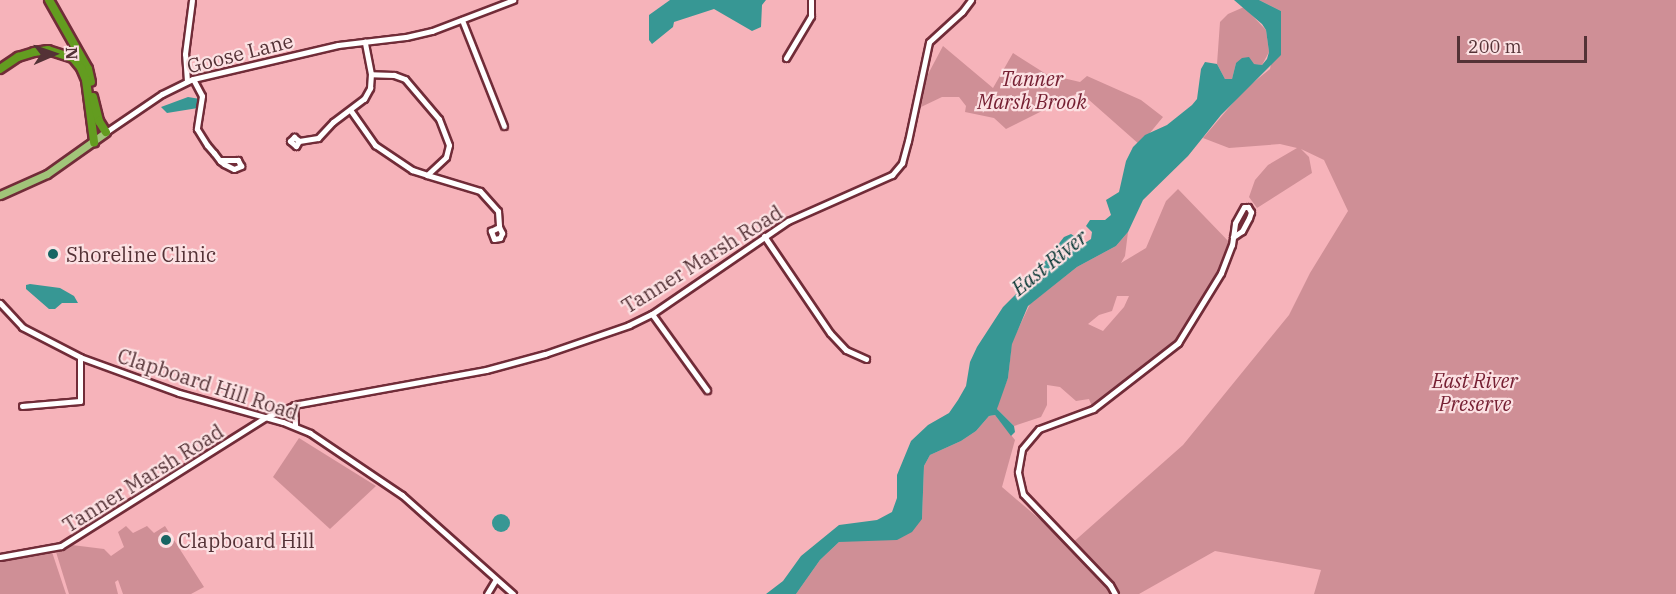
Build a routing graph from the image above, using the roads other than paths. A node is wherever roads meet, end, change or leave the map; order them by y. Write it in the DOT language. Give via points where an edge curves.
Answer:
graph roads {
  1 [pos="49,0"];
  2 [pos="192,0"];
  3 [pos="513,0"];
  4 [pos="812,0"];
  5 [pos="971,0"];
  6 [pos="462,20"];
  7 [pos="365,42"];
  8 [pos="786,58"];
  9 [pos="0,69"];
  10 [pos="371,74"];
  11 [pos="190,80"];
  12 [pos="351,111"];
  13 [pos="504,126"];
  14 [pos="106,132"];
  15 [pos="299,141"];
  16 [pos="94,142"];
  17 [pos="220,160"];
  18 [pos="427,175"];
  19 [pos="0,195"];
  20 [pos="499,227"];
  21 [pos="764,236"];
  22 [pos="1233,237"];
  23 [pos="0,303"];
  24 [pos="652,314"];
  25 [pos="80,357"];
  26 [pos="866,359"];
  27 [pos="707,390"];
  28 [pos="294,405"];
  29 [pos="22,406"];
  30 [pos="266,417"];
  31 [pos="295,426"];
  32 [pos="0,557"];
  33 [pos="496,579"];
  34 [pos="487,594"];
  35 [pos="513,594"];
  36 [pos="1115,594"];
  1 -- 14 [label="highway" via="88,69 95,108"];
  2 -- 11 [label="street" via="185,54"];
  3 -- 6 [label="street, Goose Lane"];
  4 -- 8 [label="street" via="811,16"];
  5 -- 21 [label="street, Tanner Marsh Road" via="929,42 902,163 892,175 813,208"];
  6 -- 7 [label="street, Goose Lane" via="424,33"];
  6 -- 13 [label="street"];
  7 -- 10 [label="street"];
  7 -- 11 [label="street, Goose Lane"];
  9 -- 16 [label="highway" via="34,52 55,51 73,58 86,80"];
  10 -- 12 [label="street" via="370,88"];
  10 -- 18 [label="street" via="394,75 405,80 439,119 447,136 448,152"];
  11 -- 14 [label="street, Goose Lane"];
  11 -- 17 [label="street" via="202,96 196,129"];
  12 -- 15 [label="street" via="318,138"];
  12 -- 18 [label="street" via="383,152"];
  14 -- 16 [label="main road, Goose Lane"];
  16 -- 19 [label="main road, Goose Lane" via="46,174"];
  18 -- 20 [label="street" via="480,191 498,211"];
  21 -- 24 [label="street, Tanner Marsh Road"];
  21 -- 26 [label="street" via="830,333 846,350"];
  22 -- 22 [label="street" via="1239,213 1248,207 1249,218 1242,231"];
  22 -- 36 [label="street" via="1221,273 1178,343 1093,410 1039,429 1022,449 1018,472 1023,494"];
  23 -- 25 [label="street, Clapboard Hill Road" via="22,327"];
  24 -- 27 [label="street"];
  24 -- 28 [label="street, Tanner Marsh Road" via="556,350 483,371"];
  25 -- 29 [label="street" via="80,401"];
  25 -- 30 [label="street, Clapboard Hill Road" via="179,393"];
  28 -- 30 [label="street, Tanner Marsh Road"];
  28 -- 31 [label="street"];
  30 -- 31 [label="street, Clapboard Hill Road"];
  30 -- 32 [label="street, Tanner Marsh Road" via="62,546"];
  31 -- 33 [label="street, Clapboard Hill Road" via="402,495"];
  33 -- 34 [label="street"];
  33 -- 35 [label="street, Clapboard Hill Road"];
}
